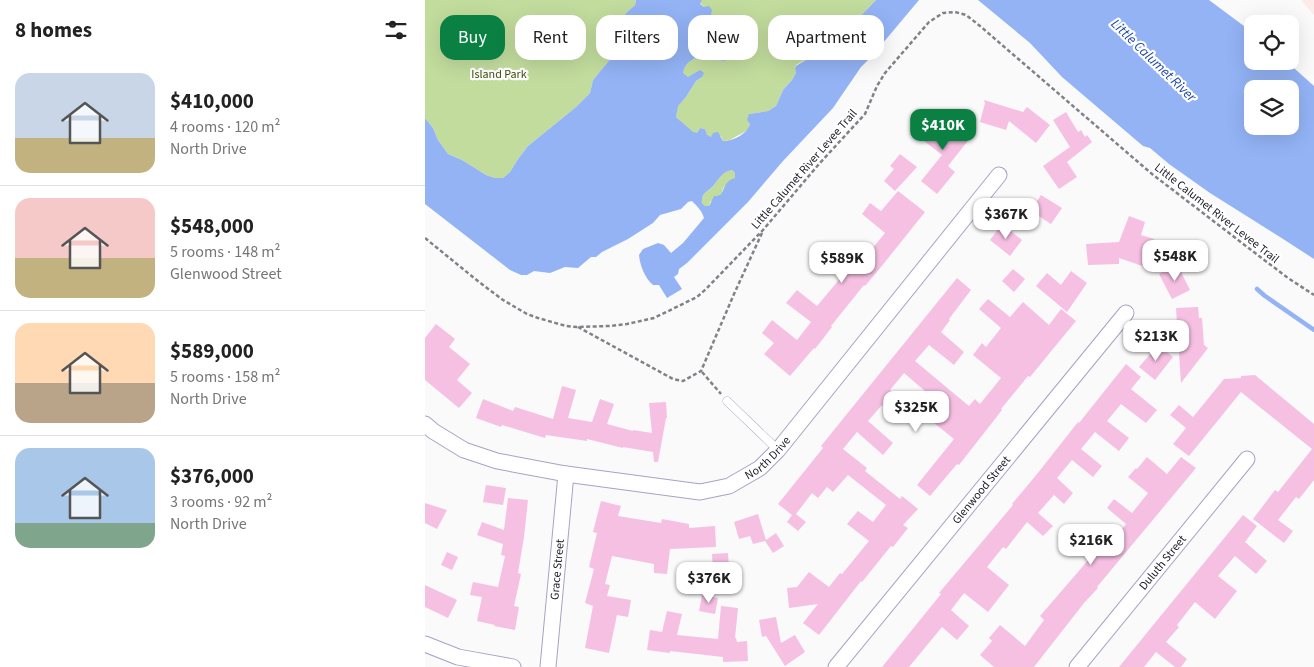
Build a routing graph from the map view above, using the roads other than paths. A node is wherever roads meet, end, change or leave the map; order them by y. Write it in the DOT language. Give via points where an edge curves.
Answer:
graph roads {
  1 [pos="999,175"];
  2 [pos="1126,313"];
  3 [pos="727,401"];
  4 [pos="425,424"];
  5 [pos="778,450"];
  6 [pos="1247,459"];
  7 [pos="565,474"];
  8 [pos="425,644"];
  9 [pos="513,667"];
  10 [pos="548,667"];
  11 [pos="837,667"];
  12 [pos="1077,667"];
  1 -- 5 [label="street, North Drive"];
  2 -- 11 [label="street, Glenwood Street"];
  3 -- 5 [label="lane"];
  4 -- 7 [label="street, North Drive" via="464,450 497,461"];
  5 -- 7 [label="street, North Drive" via="760,468 729,486 700,492"];
  6 -- 12 [label="street, Duluth Street"];
  7 -- 10 [label="street, Grace Street"];
  8 -- 9 [label="street" via="458,657"];
}
